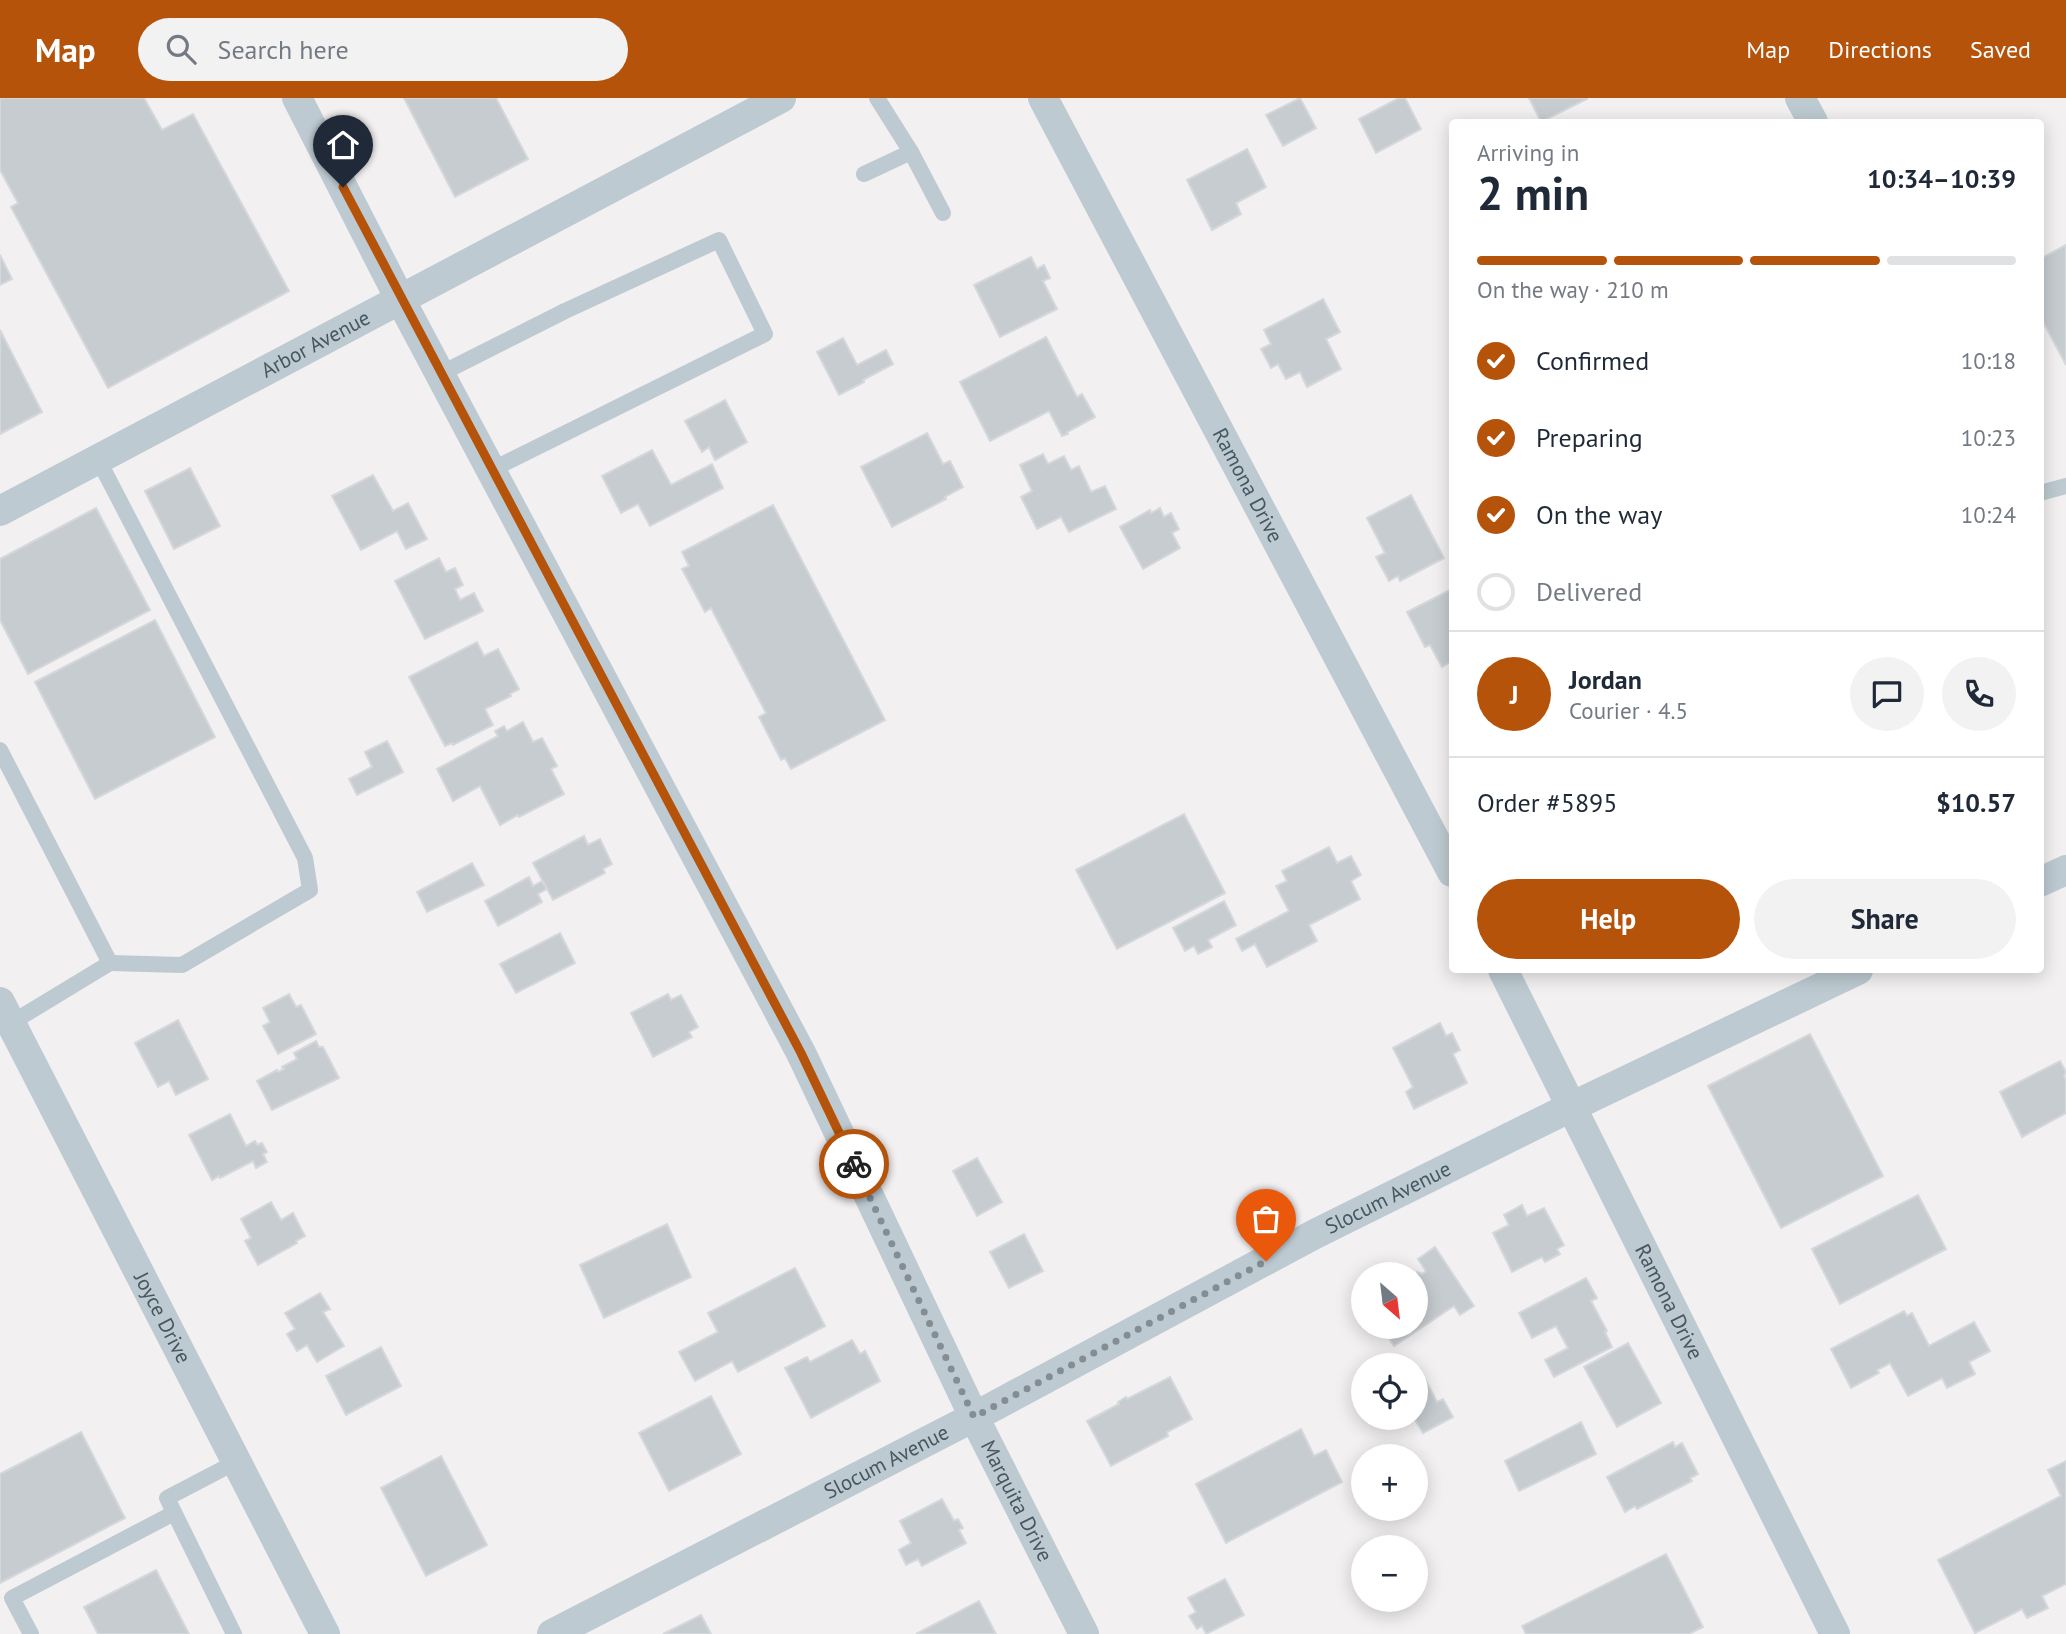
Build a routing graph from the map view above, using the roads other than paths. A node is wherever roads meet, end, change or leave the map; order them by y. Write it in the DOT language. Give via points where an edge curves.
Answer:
graph roads {
  1 [pos="297,98"];
  2 [pos="780,98"];
  3 [pos="877,98"];
  4 [pos="1043,98"];
  5 [pos="1800,98"];
  6 [pos="1811,119"];
  7 [pos="911,152"];
  8 [pos="864,174"];
  9 [pos="943,213"];
  10 [pos="400,299"];
  11 [pos="440,374"];
  12 [pos="98,459"];
  13 [pos="491,470"];
  14 [pos="2066,486"];
  15 [pos="2044,491"];
  16 [pos="0,511"];
  17 [pos="0,750"];
  18 [pos="1449,866"];
  19 [pos="2066,870"];
  20 [pos="2044,880"];
  21 [pos="110,963"];
  22 [pos="1504,973"];
  23 [pos="1852,973"];
  24 [pos="6,1012"];
  25 [pos="1571,1107"];
  26 [pos="974,1417"];
  27 [pos="236,1462"];
  28 [pos="174,1513"];
  29 [pos="32,1634"];
  30 [pos="234,1634"];
  31 [pos="325,1634"];
  32 [pos="552,1634"];
  33 [pos="1084,1634"];
  34 [pos="1835,1634"];
  1 -- 10 [label="street, Marquita Drive"];
  2 -- 10 [label="street, Arbor Avenue"];
  3 -- 7 [label="lane"];
  4 -- 18 [label="street, Ramona Drive"];
  5 -- 6 [label="street"];
  7 -- 8 [label="lane"];
  7 -- 9 [label="lane"];
  10 -- 11 [label="street, Marquita Drive"];
  10 -- 12 [label="street, Arbor Avenue"];
  11 -- 13 [label="street, Marquita Drive"];
  11 -- 13 [label="lane" via="719,240 765,334"];
  12 -- 16 [label="street, Arbor Avenue"];
  12 -- 21 [label="lane" via="305,858 310,890 182,965"];
  13 -- 26 [label="street, Marquita Drive" via="801,1053"];
  14 -- 15 [label="lane"];
  17 -- 21 [label="lane"];
  19 -- 20 [label="street"];
  21 -- 24 [label="lane"];
  22 -- 25 [label="street, Ramona Drive"];
  23 -- 25 [label="street, Slocum Avenue"];
  24 -- 27 [label="street, Joyce Drive"];
  25 -- 26 [label="street, Slocum Avenue" via="1315,1234"];
  25 -- 34 [label="street, Ramona Drive"];
  26 -- 32 [label="street, Slocum Avenue"];
  26 -- 33 [label="street, Marquita Drive"];
  27 -- 28 [label="lane" via="167,1498"];
  27 -- 31 [label="street, Joyce Drive"];
  28 -- 29 [label="lane" via="12,1598"];
  28 -- 30 [label="lane"];
}
